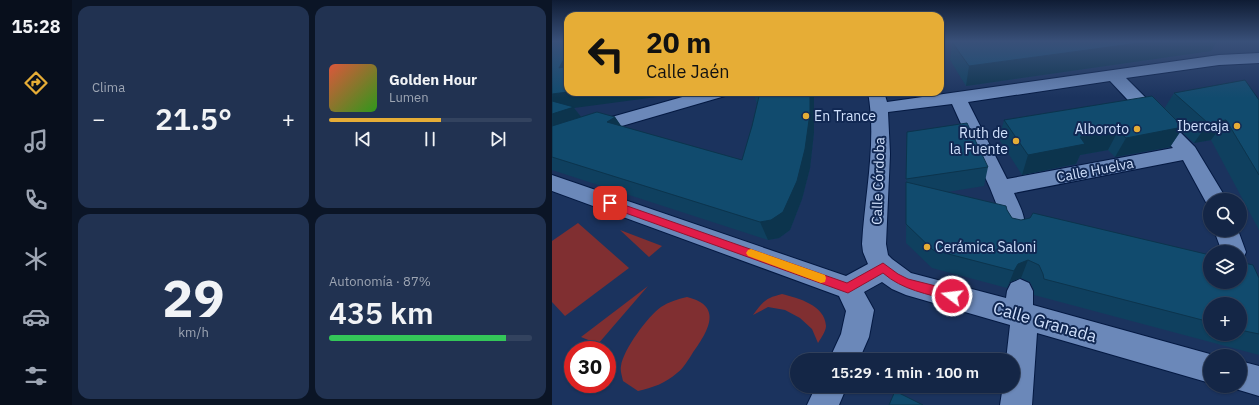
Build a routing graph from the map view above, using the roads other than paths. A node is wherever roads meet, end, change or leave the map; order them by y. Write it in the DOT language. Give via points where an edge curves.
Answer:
graph roads {
  1 [pos="1221,60"];
  2 [pos="1114,75"];
  3 [pos="705,96"];
  4 [pos="958,98"];
  5 [pos="877,100"];
  6 [pos="552,143"];
  7 [pos="1188,152"];
  8 [pos="552,183"];
  9 [pos="1001,188"];
  10 [pos="1212,193"];
  11 [pos="1021,224"];
  12 [pos="883,268"];
  13 [pos="848,288"];
  14 [pos="1021,307"];
  15 [pos="847,353"];
  16 [pos="1203,366"];
  17 [pos="1247,378"];
  18 [pos="1259,381"];
  19 [pos="829,393"];
  20 [pos="823,405"];
  21 [pos="1016,405"];
  1 -- 2 [label="street"];
  2 -- 4 [label="street"];
  2 -- 7 [label="street"];
  3 -- 6 [label="street"];
  4 -- 5 [label="street"];
  4 -- 9 [label="street"];
  5 -- 12 [label="street, Calle Córdoba" via="880,142 874,251"];
  7 -- 9 [label="street, Calle Huelva"];
  7 -- 10 [label="street"];
  8 -- 13 [label="street"];
  9 -- 11 [label="street"];
  12 -- 13 [label="street"];
  12 -- 14 [label="street, Calle Granada" via="906,283"];
  13 -- 15 [label="street" via="860,310 855,337"];
  14 -- 16 [label="street, Calle Granada"];
  14 -- 21 [label="street"];
  17 -- 18 [label="street"];
  19 -- 20 [label="street"];
}
